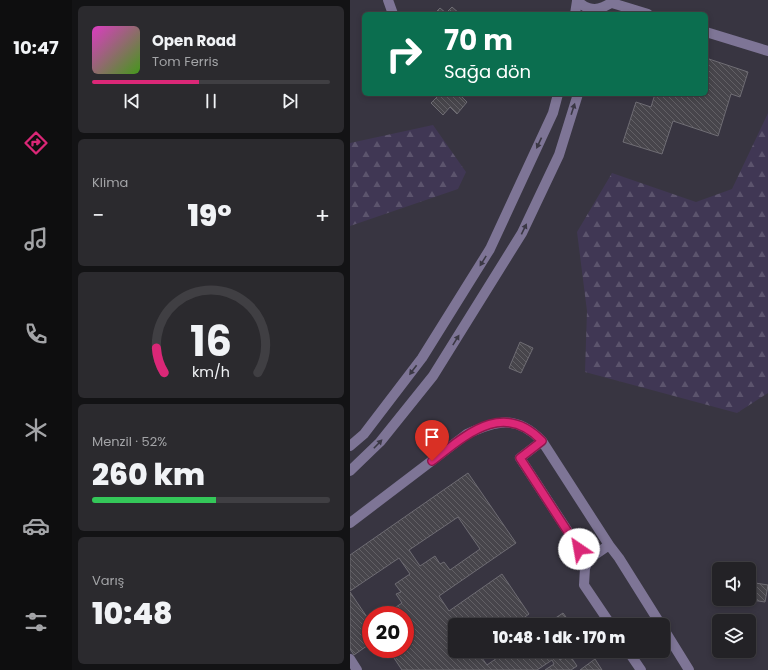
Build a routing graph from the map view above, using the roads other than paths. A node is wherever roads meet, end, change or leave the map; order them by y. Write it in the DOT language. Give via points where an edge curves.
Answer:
graph roads {
  1 [pos="388,0"];
  2 [pos="577,1"];
  3 [pos="607,6"];
  4 [pos="392,12"];
  5 [pos="575,12"];
  6 [pos="638,12"];
  7 [pos="708,33"];
  8 [pos="768,51"];
  9 [pos="557,96"];
  10 [pos="577,96"];
  11 [pos="542,441"];
  12 [pos="350,446"];
  13 [pos="350,471"];
  14 [pos="350,523"];
  15 [pos="609,545"];
  16 [pos="588,562"];
  17 [pos="606,618"];
  18 [pos="657,618"];
  19 [pos="670,639"];
  20 [pos="350,658"];
  21 [pos="633,658"];
  22 [pos="357,670"];
  23 [pos="641,670"];
  24 [pos="689,670"];
  1 -- 4 [label="street"];
  2 -- 3 [label="street" via="589,9"];
  2 -- 5 [label="street"];
  3 -- 6 [label="street"];
  7 -- 8 [label="street"];
  9 -- 12 [label="street, one-way" via="553,113 490,249 422,358 364,434"];
  13 -- 10 [label="street, one-way" via="380,442 433,376 522,233 559,155"];
  11 -- 14 [label="street" via="522,425 511,422 483,426 467,434"];
  11 -- 15 [label="street"];
  11 -- 16 [label="street" via="520,458"];
  15 -- 16 [label="street"];
  15 -- 18 [label="street"];
  16 -- 17 [label="street" via="584,584"];
  19 -- 24 [label="street"];
  20 -- 22 [label="street"];
  21 -- 23 [label="street"];
}
